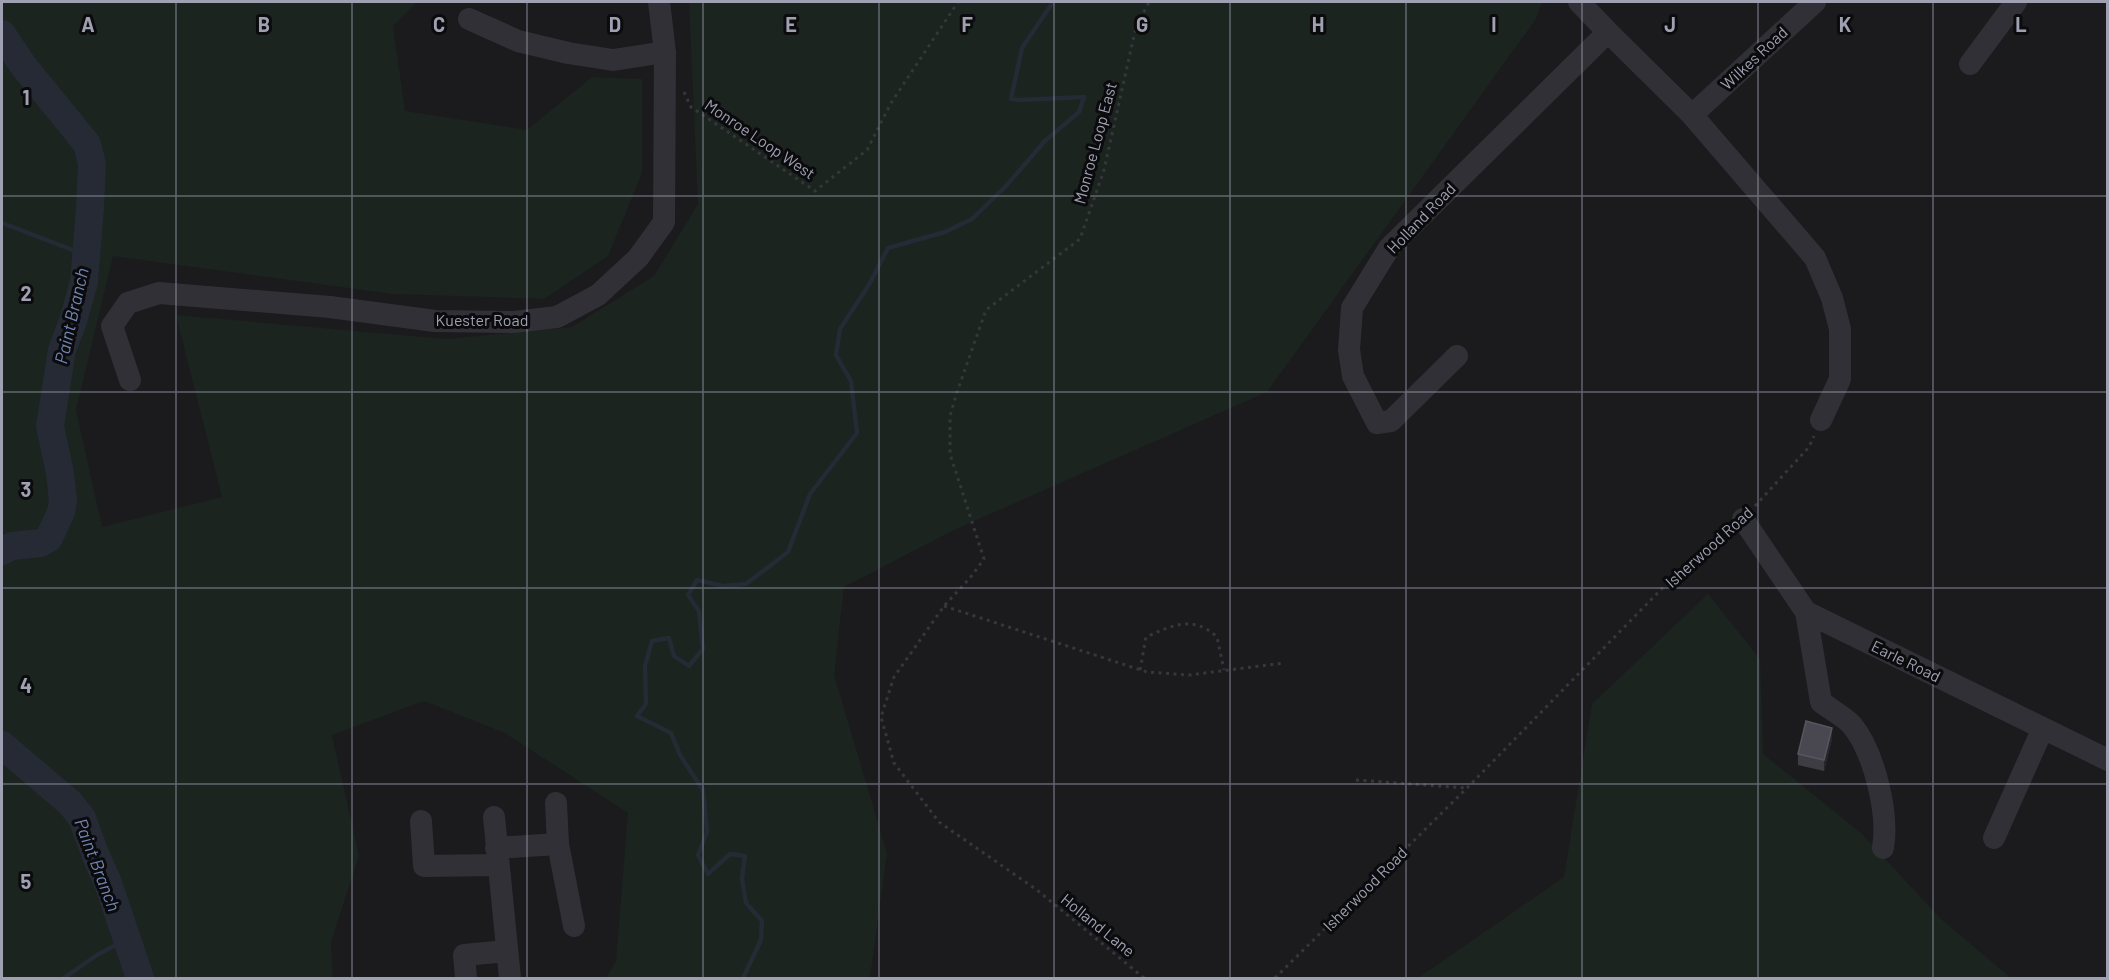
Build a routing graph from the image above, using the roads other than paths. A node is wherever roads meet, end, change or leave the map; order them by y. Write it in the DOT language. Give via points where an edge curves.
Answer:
graph roads {
  1 [pos="659,2"];
  2 [pos="1579,2"];
  3 [pos="1815,2"];
  4 [pos="2016,2"];
  5 [pos="469,19"];
  6 [pos="1608,32"];
  7 [pos="665,52"];
  8 [pos="1970,64"];
  9 [pos="1692,116"];
  10 [pos="1457,356"];
  11 [pos="130,380"];
  12 [pos="1821,420"];
  13 [pos="1743,519"];
  14 [pos="1806,612"];
  15 [pos="2043,728"];
  16 [pos="2108,760"];
  17 [pos="556,803"];
  18 [pos="494,817"];
  19 [pos="421,822"];
  20 [pos="1994,838"];
  21 [pos="558,844"];
  22 [pos="1883,848"];
  23 [pos="496,857"];
  24 [pos="574,926"];
  25 [pos="507,951"];
  26 [pos="466,978"];
  27 [pos="510,978"];
  1 -- 7 [label="street, Kuester Road"];
  2 -- 6 [label="street"];
  3 -- 9 [label="street, Wilkes Road"];
  4 -- 8 [label="street"];
  5 -- 7 [label="street" via="518,41 568,53 613,60"];
  6 -- 9 [label="street"];
  6 -- 10 [label="street, Holland Road" via="1389,248 1352,308 1349,350 1353,376 1377,423 1391,421"];
  7 -- 11 [label="street, Kuester Road" via="663,222 638,258 598,294 557,316 514,322 435,321 330,307 159,293 128,303 112,326"];
  9 -- 12 [label="street" via="1815,258 1832,297 1840,329 1840,379"];
  13 -- 14 [label="street, Earle Road"];
  14 -- 15 [label="street, Earle Road"];
  14 -- 22 [label="street" via="1821,702 1850,724 1867,750 1881,797 1886,832"];
  15 -- 16 [label="street, Earle Road"];
  15 -- 20 [label="street"];
  17 -- 21 [label="street"];
  18 -- 23 [label="street"];
  19 -- 23 [label="street" via="424,866"];
  21 -- 23 [label="street"];
  21 -- 24 [label="street"];
  23 -- 25 [label="street"];
  25 -- 26 [label="street" via="464,955"];
  25 -- 27 [label="street"];
}
